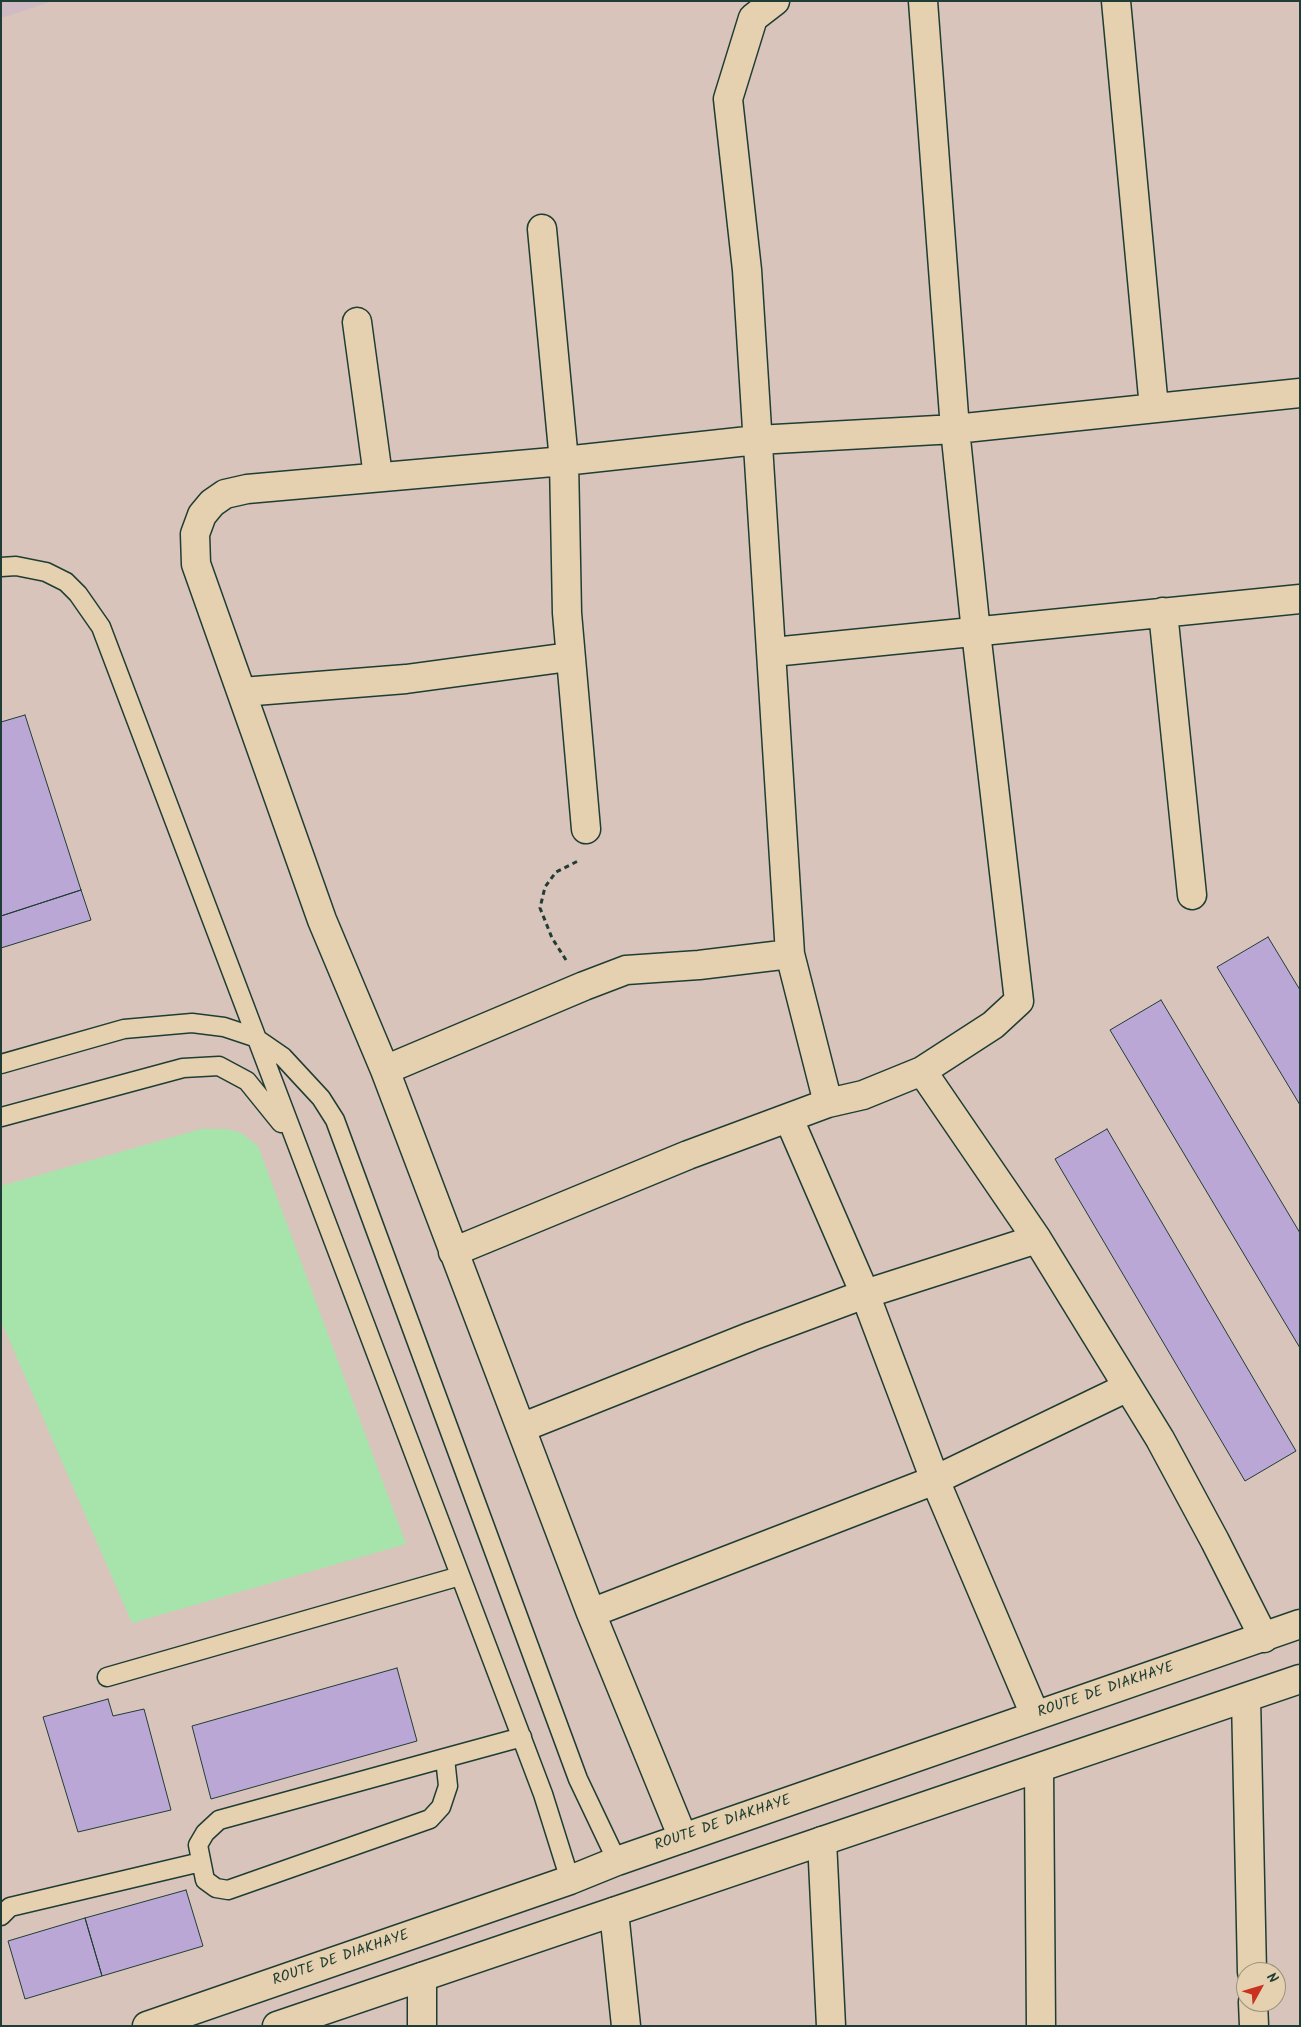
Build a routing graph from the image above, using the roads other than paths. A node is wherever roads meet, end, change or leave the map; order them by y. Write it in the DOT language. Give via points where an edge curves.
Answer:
graph roads {
  1 [pos="775,1"];
  2 [pos="923,1"];
  3 [pos="1116,1"];
  4 [pos="748,10"];
  5 [pos="542,229"];
  6 [pos="358,322"];
  7 [pos="1300,393"];
  8 [pos="1154,408"];
  9 [pos="955,429"];
  10 [pos="757,440"];
  11 [pos="564,461"];
  12 [pos="378,476"];
  13 [pos="1,567"];
  14 [pos="1300,599"];
  15 [pos="1163,612"];
  16 [pos="976,632"];
  17 [pos="773,652"];
  18 [pos="570,657"];
  19 [pos="242,692"];
  20 [pos="586,829"];
  21 [pos="1192,895"];
  22 [pos="790,954"];
  23 [pos="254,1037"];
  24 [pos="1,1064"];
  25 [pos="385,1070"];
  26 [pos="922,1071"];
  27 [pos="828,1103"];
  28 [pos="1,1117"];
  29 [pos="789,1119"];
  30 [pos="295,1144"];
  31 [pos="1037,1238"];
  32 [pos="453,1252"];
  33 [pos="865,1294"];
  34 [pos="1128,1388"];
  35 [pos="520,1428"];
  36 [pos="935,1480"];
  37 [pos="460,1576"];
  38 [pos="591,1613"];
  39 [pos="1300,1624"];
  40 [pos="1264,1638"];
  41 [pos="107,1677"];
  42 [pos="1300,1680"];
  43 [pos="1246,1698"];
  44 [pos="1035,1716"];
  45 [pos="522,1738"];
  46 [pos="445,1758"];
  47 [pos="1039,1769"];
  48 [pos="684,1838"];
  49 [pos="822,1842"];
  50 [pos="617,1861"];
  51 [pos="201,1862"];
  52 [pos="570,1880"];
  53 [pos="614,1912"];
  54 [pos="1,1916"];
  55 [pos="1252,1962"];
  56 [pos="422,1977"];
  57 [pos="1253,2012"];
  58 [pos="147,2026"];
  59 [pos="276,2026"];
  60 [pos="422,2026"];
  61 [pos="626,2026"];
  62 [pos="831,2026"];
  63 [pos="1040,2026"];
  64 [pos="1254,2026"];
  1 -- 4 [label="street"];
  2 -- 9 [label="street"];
  3 -- 8 [label="street"];
  4 -- 10 [label="street" via="728,99 747,270"];
  5 -- 11 [label="street"];
  6 -- 12 [label="street"];
  7 -- 8 [label="street"];
  8 -- 9 [label="street"];
  9 -- 10 [label="street"];
  9 -- 16 [label="street"];
  10 -- 11 [label="street"];
  10 -- 17 [label="street"];
  11 -- 12 [label="street"];
  11 -- 18 [label="street" via="564,571"];
  12 -- 19 [label="street" via="247,489 225,494 202,515 195,534 196,564"];
  13 -- 23 [label="lane" via="16,566 46,572 66,582 101,627"];
  14 -- 15 [label="street"];
  15 -- 16 [label="street"];
  15 -- 21 [label="street"];
  16 -- 17 [label="street"];
  16 -- 26 [label="street" via="1019,1001 993,1025"];
  17 -- 22 [label="street"];
  18 -- 19 [label="street" via="406,679"];
  18 -- 20 [label="street"];
  19 -- 25 [label="street" via="322,920"];
  22 -- 25 [label="street" via="626,970"];
  22 -- 27 [label="street"];
  23 -- 24 [label="lane" via="224,1027 192,1023 159,1024 124,1029"];
  23 -- 30 [label="lane"];
  23 -- 50 [label="lane" via="283,1057 305,1078 335,1120 578,1779"];
  25 -- 32 [label="street"];
  26 -- 27 [label="street" via="863,1095"];
  26 -- 31 [label="street"];
  27 -- 29 [label="street"];
  28 -- 30 [label="lane" via="183,1068 219,1066 248,1082"];
  29 -- 32 [label="street" via="688,1155"];
  29 -- 33 [label="street"];
  30 -- 37 [label="lane"];
  31 -- 33 [label="street"];
  31 -- 34 [label="street"];
  32 -- 35 [label="street"];
  33 -- 35 [label="street"];
  33 -- 36 [label="street"];
  34 -- 36 [label="street"];
  34 -- 40 [label="street" via="1202,1516"];
  35 -- 38 [label="street"];
  36 -- 38 [label="street"];
  36 -- 44 [label="street"];
  37 -- 41 [label="lane"];
  37 -- 45 [label="lane"];
  38 -- 48 [label="street"];
  39 -- 40 [label="street, ROUTE DE DIAKHAYE"];
  40 -- 44 [label="street, ROUTE DE DIAKHAYE"];
  42 -- 43 [label="street"];
  43 -- 47 [label="street"];
  43 -- 55 [label="street"];
  44 -- 48 [label="street, ROUTE DE DIAKHAYE"];
  45 -- 46 [label="lane"];
  45 -- 52 [label="lane"];
  46 -- 51 [label="lane" via="220,1820 205,1833 198,1845"];
  46 -- 51 [label="lane" via="448,1786 441,1807 430,1819 228,1890 216,1888 205,1880"];
  47 -- 49 [label="street"];
  47 -- 63 [label="street"];
  48 -- 50 [label="street, ROUTE DE DIAKHAYE"];
  49 -- 53 [label="street"];
  49 -- 62 [label="street"];
  50 -- 52 [label="street, ROUTE DE DIAKHAYE"];
  51 -- 54 [label="lane" via="10,1907"];
  52 -- 58 [label="street, ROUTE DE DIAKHAYE"];
  53 -- 56 [label="street"];
  53 -- 61 [label="street"];
  56 -- 59 [label="street"];
  56 -- 60 [label="street"];
  57 -- 64 [label="street"];
}
